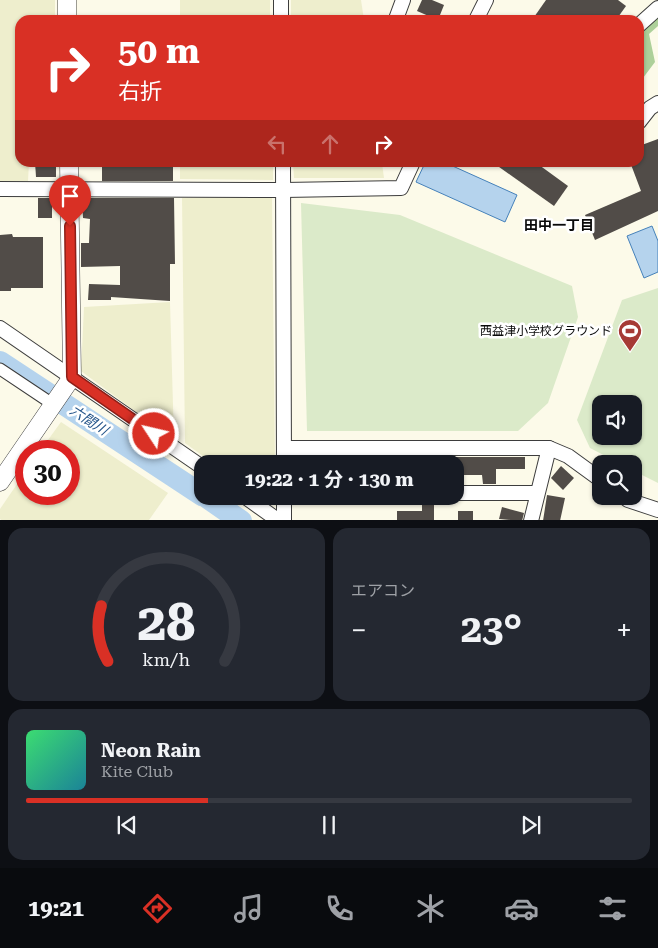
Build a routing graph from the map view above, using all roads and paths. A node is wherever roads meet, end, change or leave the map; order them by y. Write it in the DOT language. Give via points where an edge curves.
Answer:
graph roads {
  1 [pos="67,0"];
  2 [pos="281,0"];
  3 [pos="402,0"];
  4 [pos="486,0"];
  5 [pos="658,8"];
  6 [pos="67,15"];
  7 [pos="281,15"];
  8 [pos="397,15"];
  9 [pos="478,15"];
  10 [pos="644,21"];
  11 [pos="658,103"];
  12 [pos="644,116"];
  13 [pos="69,167"];
  14 [pos="283,167"];
  15 [pos="411,167"];
  16 [pos="69,188"];
  17 [pos="0,189"];
  18 [pos="284,190"];
  19 [pos="0,328"];
  20 [pos="0,369"];
  21 [pos="70,379"];
  22 [pos="54,405"];
  23 [pos="284,448"];
  24 [pos="549,448"];
  25 [pos="284,455"];
  26 [pos="194,462"];
  27 [pos="592,473"];
  28 [pos="0,482"];
  29 [pos="464,493"];
  30 [pos="537,493"];
  31 [pos="257,505"];
  32 [pos="284,505"];
  33 [pos="642,505"];
  34 [pos="658,510"];
  35 [pos="279,520"];
  36 [pos="284,520"];
  37 [pos="531,520"];
  1 -- 6 [label="street"];
  2 -- 7 [label="street"];
  3 -- 8 [label="street"];
  4 -- 9 [label="street"];
  5 -- 10 [label="street"];
  11 -- 12 [label="street"];
  13 -- 16 [label="street"];
  14 -- 18 [label="street"];
  15 -- 18 [label="street" via="401,188"];
  16 -- 17 [label="street"];
  16 -- 18 [label="street"];
  16 -- 21 [label="street"];
  18 -- 23 [label="street"];
  19 -- 21 [label="street"];
  20 -- 22 [label="street"];
  21 -- 22 [label="street"];
  21 -- 26 [label="street"];
  22 -- 28 [label="street"];
  23 -- 24 [label="street"];
  23 -- 25 [label="street"];
  24 -- 27 [label="street" via="568,456"];
  24 -- 30 [label="street"];
  29 -- 30 [label="street"];
  30 -- 37 [label="street"];
  31 -- 35 [label="street"];
  32 -- 36 [label="street"];
  33 -- 34 [label="street"];
}
